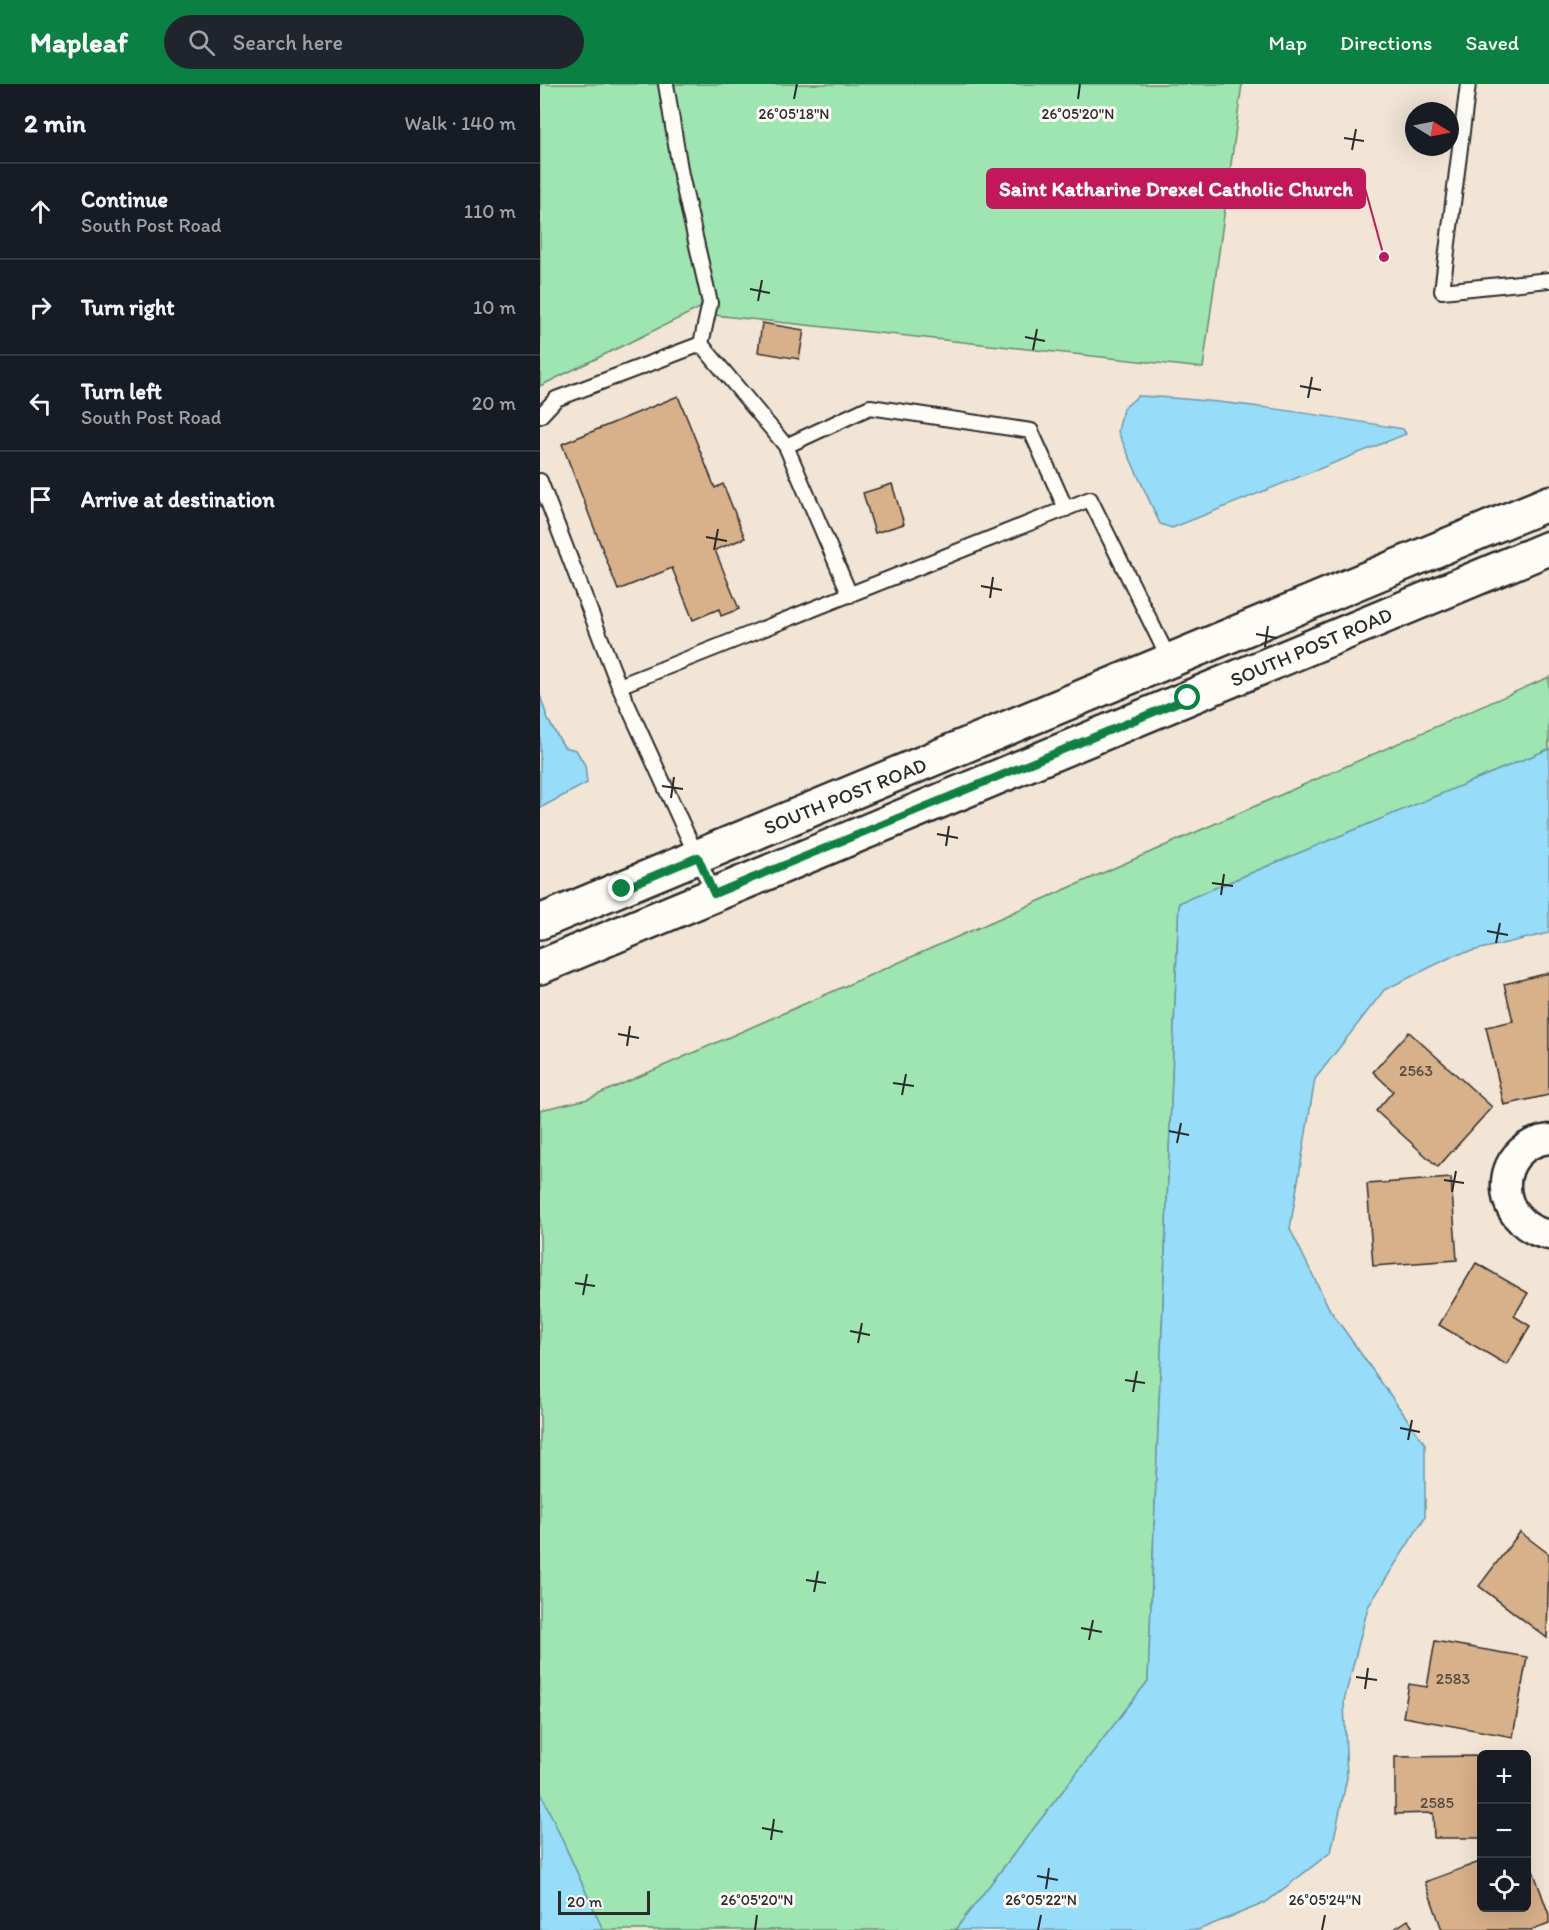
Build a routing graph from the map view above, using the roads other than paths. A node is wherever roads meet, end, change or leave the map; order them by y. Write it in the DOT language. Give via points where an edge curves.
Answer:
graph roads {
  1 [pos="666,84"];
  2 [pos="1468,84"];
  3 [pos="1549,280"];
  4 [pos="701,344"];
  5 [pos="540,416"];
  6 [pos="786,447"];
  7 [pos="540,481"];
  8 [pos="1549,504"];
  9 [pos="1066,509"];
  10 [pos="1549,548"];
  11 [pos="850,595"];
  12 [pos="1171,663"];
  13 [pos="619,686"];
  14 [pos="698,857"];
  15 [pos="714,894"];
  16 [pos="540,922"];
  17 [pos="540,967"];
  18 [pos="1549,1139"];
  19 [pos="1549,1235"];
  1 -- 4 [label="lane" via="681,176 710,303"];
  2 -- 3 [label="lane" via="1442,291"];
  4 -- 5 [label="lane" via="556,399"];
  4 -- 6 [label="lane"];
  6 -- 9 [label="lane" via="870,406 1031,431"];
  6 -- 11 [label="lane"];
  7 -- 13 [label="lane"];
  8 -- 12 [label="street, SOUTH POST ROAD"];
  9 -- 11 [label="lane"];
  9 -- 12 [label="lane" via="1090,499"];
  10 -- 15 [label="street, SOUTH POST ROAD"];
  11 -- 13 [label="lane"];
  12 -- 14 [label="street, SOUTH POST ROAD"];
  13 -- 14 [label="lane"];
  14 -- 15 [label="lane"];
  14 -- 16 [label="street, SOUTH POST ROAD"];
  15 -- 17 [label="street, SOUTH POST ROAD"];
  18 -- 19 [label="street" via="1528,1146 1516,1157 1505,1185 1513,1214 1536,1233"];
}
